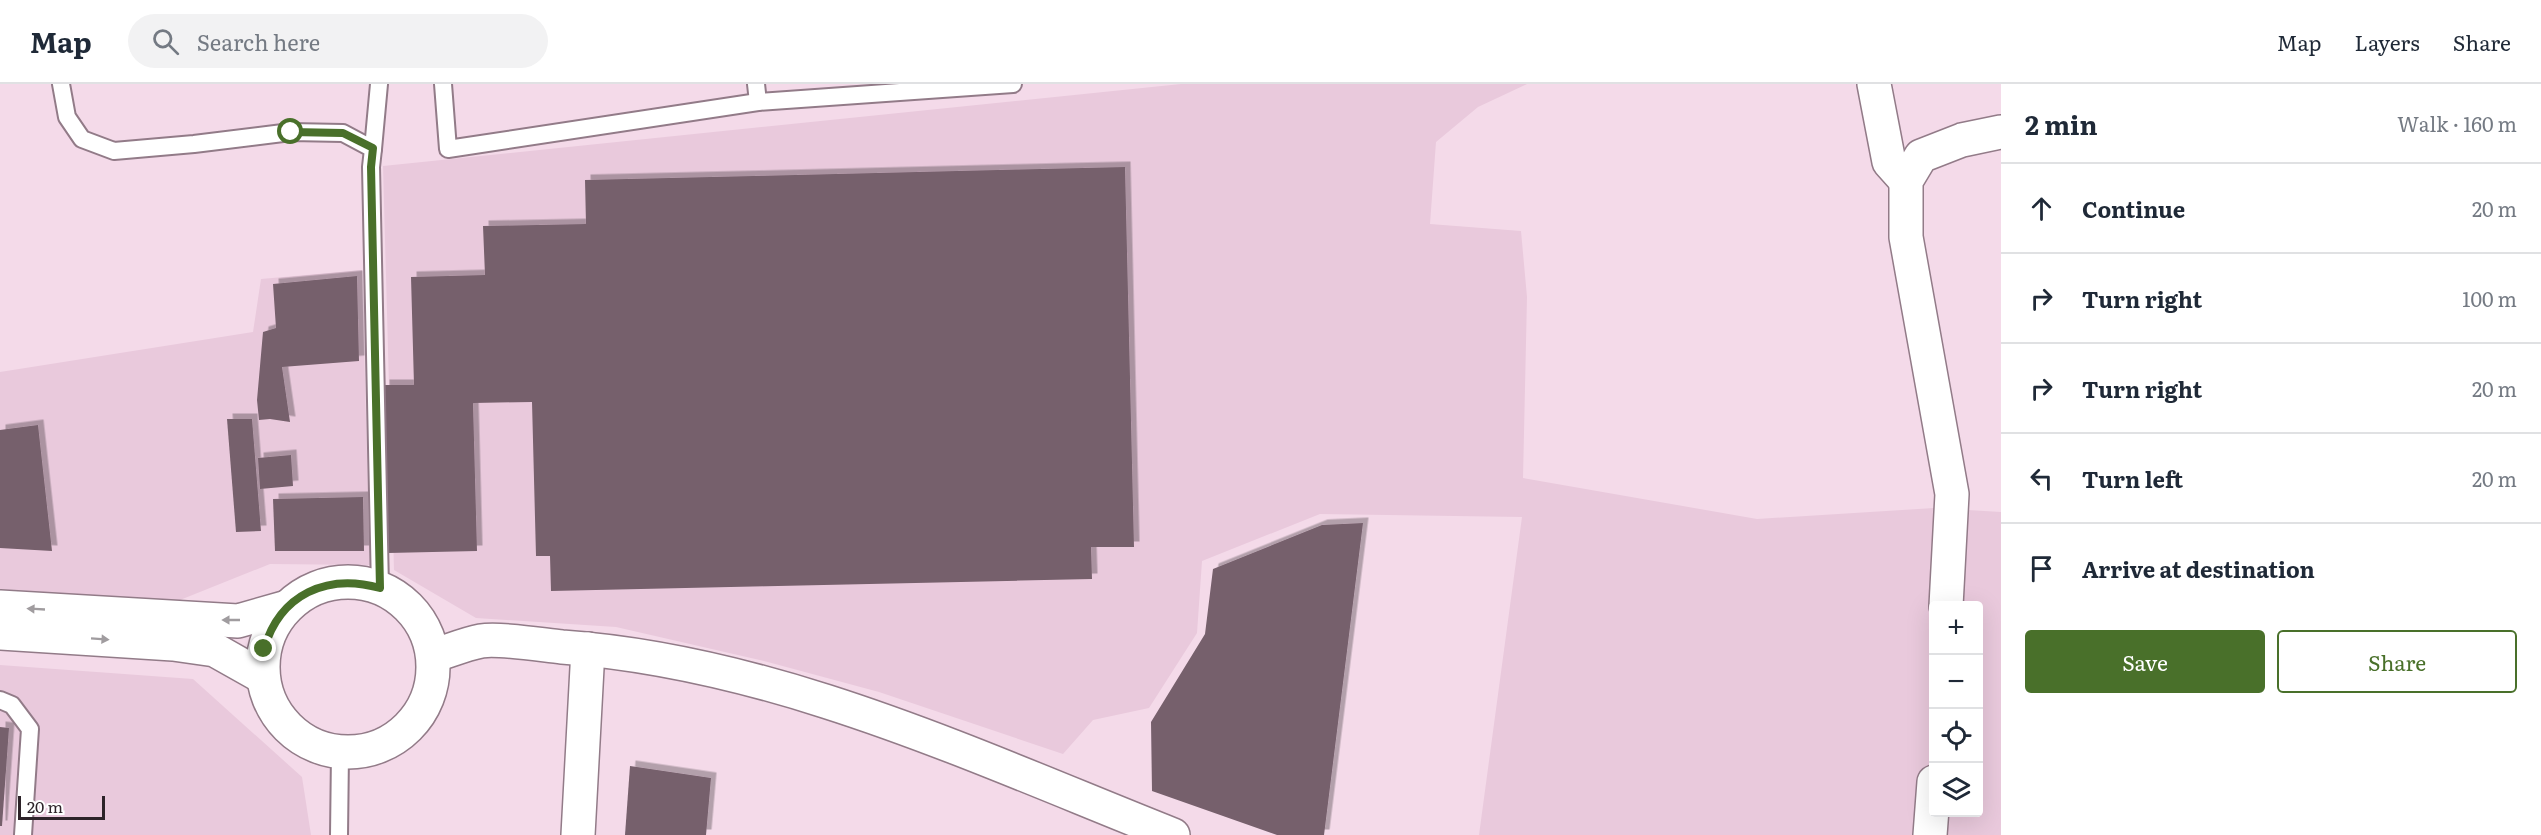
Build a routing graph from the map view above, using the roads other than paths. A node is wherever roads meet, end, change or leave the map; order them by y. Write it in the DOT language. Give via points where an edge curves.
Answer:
graph roads {
  1 [pos="61,84"];
  2 [pos="380,84"];
  3 [pos="443,84"];
  4 [pos="756,84"];
  5 [pos="1013,84"];
  6 [pos="1874,84"];
  7 [pos="758,102"];
  8 [pos="2001,132"];
  9 [pos="373,148"];
  10 [pos="1906,181"];
  11 [pos="380,588"];
  12 [pos="1946,601"];
  13 [pos="0,607"];
  14 [pos="287,607"];
  15 [pos="0,633"];
  16 [pos="588,648"];
  17 [pos="433,656"];
  18 [pos="263,677"];
  19 [pos="0,700"];
  20 [pos="340,753"];
  21 [pos="1931,817"];
  22 [pos="23,835"];
  23 [pos="339,835"];
  24 [pos="578,835"];
  25 [pos="1173,835"];
  26 [pos="1930,835"];
  1 -- 9 [label="lane" via="67,117 82,139 114,151 291,132 343,133"];
  2 -- 9 [label="lane"];
  3 -- 7 [label="lane" via="448,149"];
  4 -- 7 [label="lane"];
  5 -- 7 [label="lane"];
  6 -- 10 [label="main road" via="1889,162"];
  8 -- 10 [label="main road" via="1962,140 1921,156"];
  9 -- 11 [label="lane"];
  10 -- 12 [label="main road" via="1906,237 1952,495"];
  11 -- 14 [label="main road" via="362,583 330,584 310,590"];
  11 -- 17 [label="main road" via="406,604 415,615 424,627"];
  14 -- 13 [label="main road, one-way" via="238,621"];
  14 -- 18 [label="main road" via="267,639"];
  15 -- 18 [label="main road, one-way" via="215,650"];
  16 -- 17 [label="main road" via="482,641"];
  16 -- 24 [label="main road"];
  16 -- 25 [label="main road" via="701,666 798,693 918,735"];
  17 -- 20 [label="main road" via="429,698 416,721 393,741 368,751"];
  18 -- 20 [label="main road" via="277,716 292,733 308,743"];
  19 -- 22 [label="lane" via="12,705 30,729"];
  20 -- 23 [label="lane"];
  21 -- 26 [label="main road"];
}
